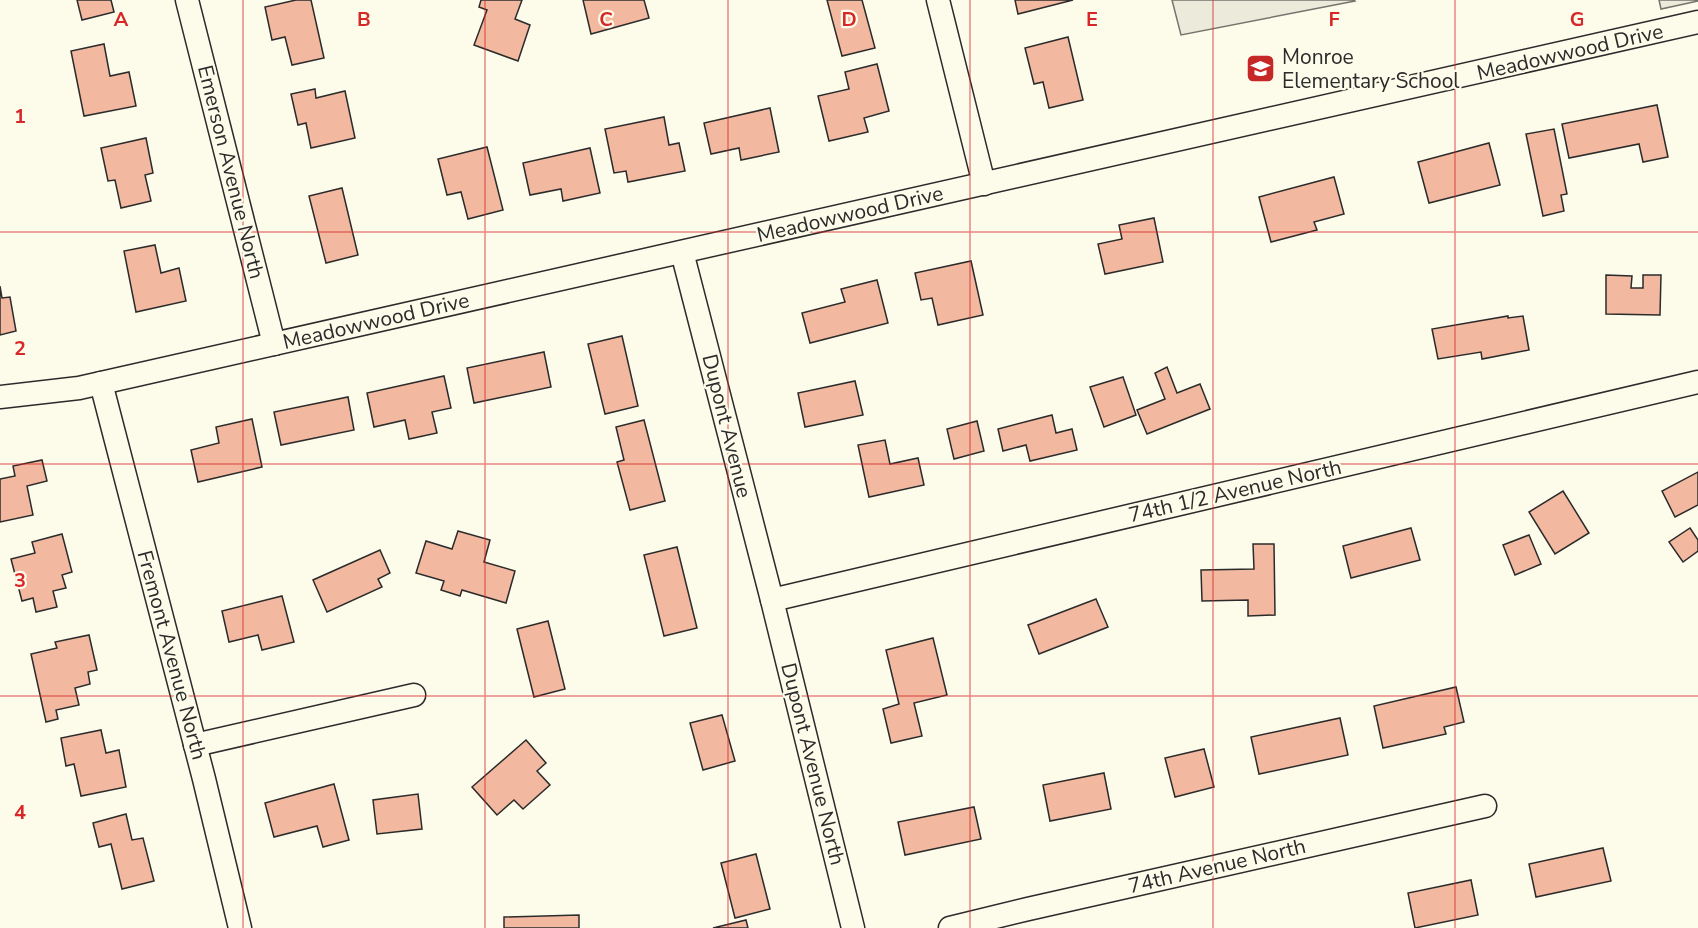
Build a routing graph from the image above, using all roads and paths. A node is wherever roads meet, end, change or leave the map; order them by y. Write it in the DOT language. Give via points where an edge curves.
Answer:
graph roads {
  1 [pos="187,0"];
  2 [pos="938,0"];
  3 [pos="1698,22"];
  4 [pos="984,184"];
  5 [pos="682,252"];
  6 [pos="274,344"];
  7 [pos="1698,382"];
  8 [pos="101,383"];
  9 [pos="0,397"];
  10 [pos="772,600"];
  11 [pos="414,695"];
  12 [pos="195,745"];
  13 [pos="1485,806"];
  14 [pos="240,928"];
  15 [pos="853,928"];
  16 [pos="950,928"];
  1 -- 6 [label="street, Emerson Avenue North"];
  2 -- 4 [label="street"];
  3 -- 4 [label="street, Meadowwood Drive"];
  4 -- 5 [label="street, Meadowwood Drive"];
  5 -- 6 [label="street, Meadowwood Drive"];
  5 -- 10 [label="street, Dupont Avenue"];
  6 -- 8 [label="street, Meadowwood Drive"];
  7 -- 10 [label="street, 74th 1/2 Avenue North"];
  8 -- 9 [label="street, Meadowwood Drive"];
  8 -- 12 [label="street, Fremont Avenue North"];
  10 -- 15 [label="street, Dupont Avenue North"];
  11 -- 12 [label="street"];
  12 -- 14 [label="street, Fremont Avenue North"];
  13 -- 16 [label="street, 74th Avenue North"];
}
